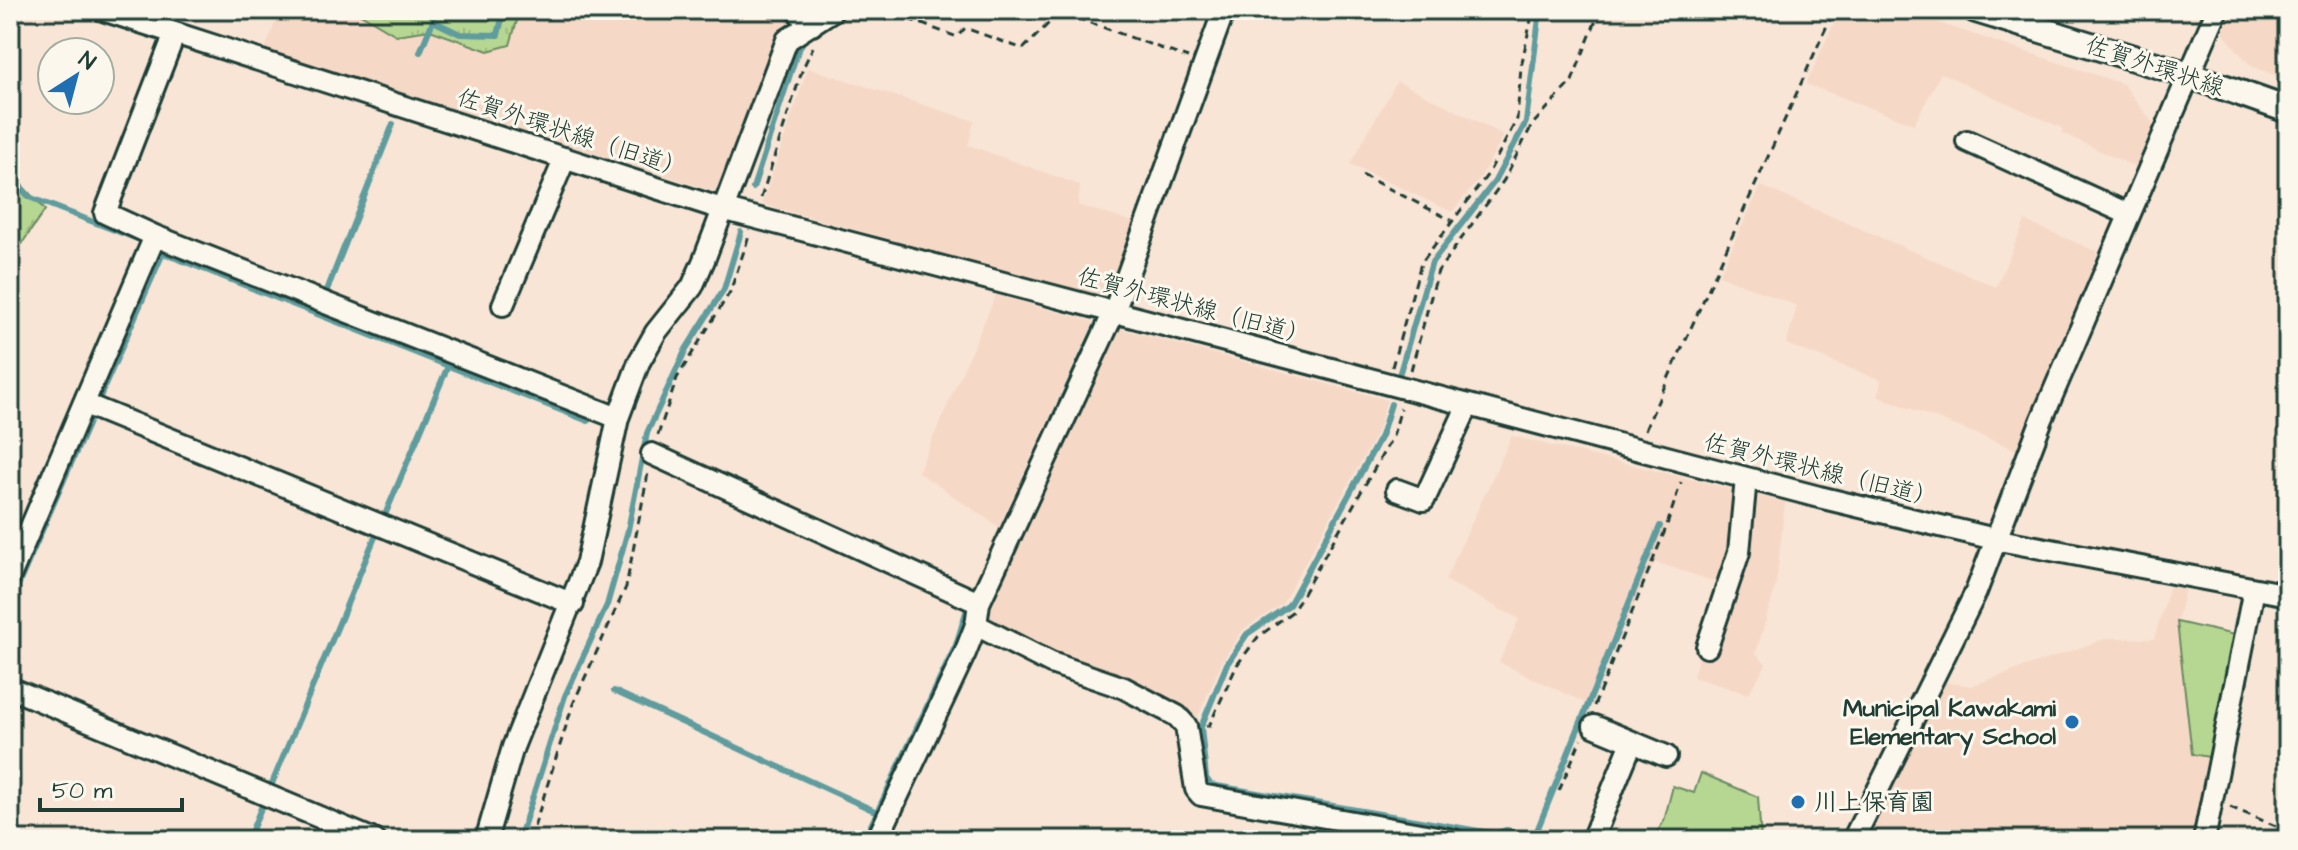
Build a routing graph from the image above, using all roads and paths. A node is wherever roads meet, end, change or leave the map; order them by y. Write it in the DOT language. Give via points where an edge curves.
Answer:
graph roads {
  1 [pos="106,10"];
  2 [pos="867,10"];
  3 [pos="1224,10"];
  4 [pos="1533,10"];
  5 [pos="1600,10"];
  6 [pos="1834,10"];
  7 [pos="1976,10"];
  8 [pos="2217,10"];
  9 [pos="2007,16"];
  10 [pos="814,19"];
  11 [pos="175,33"];
  12 [pos="1204,64"];
  13 [pos="2189,75"];
  14 [pos="2288,110"];
  15 [pos="1967,141"];
  16 [pos="565,158"];
  17 [pos="1362,175"];
  18 [pos="722,209"];
  19 [pos="2128,214"];
  20 [pos="755,217"];
  21 [pos="1453,220"];
  22 [pos="155,236"];
  23 [pos="503,305"];
  24 [pos="1114,312"];
  25 [pos="1397,386"];
  26 [pos="85,404"];
  27 [pos="1468,405"];
  28 [pos="618,418"];
  29 [pos="1637,450"];
  30 [pos="652,454"];
  31 [pos="1687,463"];
  32 [pos="1746,478"];
  33 [pos="1397,490"];
  34 [pos="1999,540"];
  35 [pos="10,576"];
  36 [pos="2254,589"];
  37 [pos="2288,595"];
  38 [pos="979,603"];
  39 [pos="573,604"];
  40 [pos="976,625"];
  41 [pos="1707,647"];
  42 [pos="10,688"];
  43 [pos="1589,725"];
  44 [pos="1209,726"];
  45 [pos="1632,742"];
  46 [pos="1666,756"];
  47 [pos="1559,791"];
  48 [pos="2212,800"];
  49 [pos="2288,831"];
  50 [pos="374,840"];
  51 [pos="486,840"];
  52 [pos="530,840"];
  53 [pos="877,840"];
  54 [pos="1454,840"];
  55 [pos="1592,840"];
  56 [pos="1853,840"];
  57 [pos="2204,840"];
  1 -- 11 [label="street, 佐賀外環状線（旧道）"];
  2 -- 12 [label="path" via="957,37 965,28 1023,49 1060,12"];
  3 -- 12 [label="street"];
  4 -- 21 [label="path" via="1517,119 1488,174"];
  5 -- 25 [label="path" via="1572,81 1532,125 1504,180 1438,271"];
  6 -- 29 [label="path"];
  7 -- 9 [label="main road, 佐賀外環状線"];
  8 -- 13 [label="street"];
  9 -- 13 [label="main road, 佐賀外環状線"];
  10 -- 18 [label="street" via="787,40"];
  10 -- 20 [label="path"];
  11 -- 16 [label="street, 佐賀外環状線（旧道）"];
  11 -- 22 [label="street" via="105,213"];
  12 -- 24 [label="street"];
  13 -- 14 [label="main road, 佐賀外環状線"];
  13 -- 19 [label="street"];
  15 -- 19 [label="street"];
  16 -- 18 [label="street, 佐賀外環状線（旧道）"];
  16 -- 23 [label="street"];
  17 -- 21 [label="path"];
  18 -- 20 [label="street, 佐賀外環状線（旧道）"];
  18 -- 28 [label="street" via="692,287 639,362"];
  19 -- 34 [label="street" via="2042,419"];
  20 -- 24 [label="street, 佐賀外環状線（旧道）"];
  20 -- 30 [label="path" via="730,292 677,378"];
  21 -- 25 [label="path" via="1421,263"];
  22 -- 26 [label="street"];
  22 -- 28 [label="street"];
  24 -- 25 [label="street, 佐賀外環状線（旧道）"];
  24 -- 38 [label="street"];
  25 -- 27 [label="street, 佐賀外環状線（旧道）"];
  25 -- 44 [label="path" via="1393,436 1293,611 1258,637 1237,665"];
  26 -- 35 [label="street"];
  26 -- 39 [label="street"];
  27 -- 29 [label="street, 佐賀外環状線（旧道）"];
  27 -- 33 [label="street" via="1424,500"];
  28 -- 39 [label="street"];
  29 -- 31 [label="street, 佐賀外環状線（旧道）"];
  30 -- 38 [label="street"];
  30 -- 52 [label="path" via="626,587 573,704"];
  31 -- 32 [label="street, 佐賀外環状線（旧道）"];
  31 -- 43 [label="path"];
  32 -- 34 [label="street, 佐賀外環状線（旧道）"];
  32 -- 41 [label="street" via="1739,552"];
  34 -- 36 [label="street, 佐賀外環状線（旧道）"];
  34 -- 56 [label="street"];
  36 -- 37 [label="street, 佐賀外環状線（旧道）"];
  36 -- 48 [label="street"];
  38 -- 40 [label="street"];
  39 -- 51 [label="street" via="513,747"];
  40 -- 53 [label="street"];
  40 -- 54 [label="street" via="1177,716 1186,726 1201,795"];
  42 -- 50 [label="street"];
  43 -- 45 [label="street"];
  43 -- 47 [label="path"];
  45 -- 46 [label="street"];
  45 -- 55 [label="street"];
  48 -- 49 [label="path"];
  48 -- 57 [label="street"];
}
